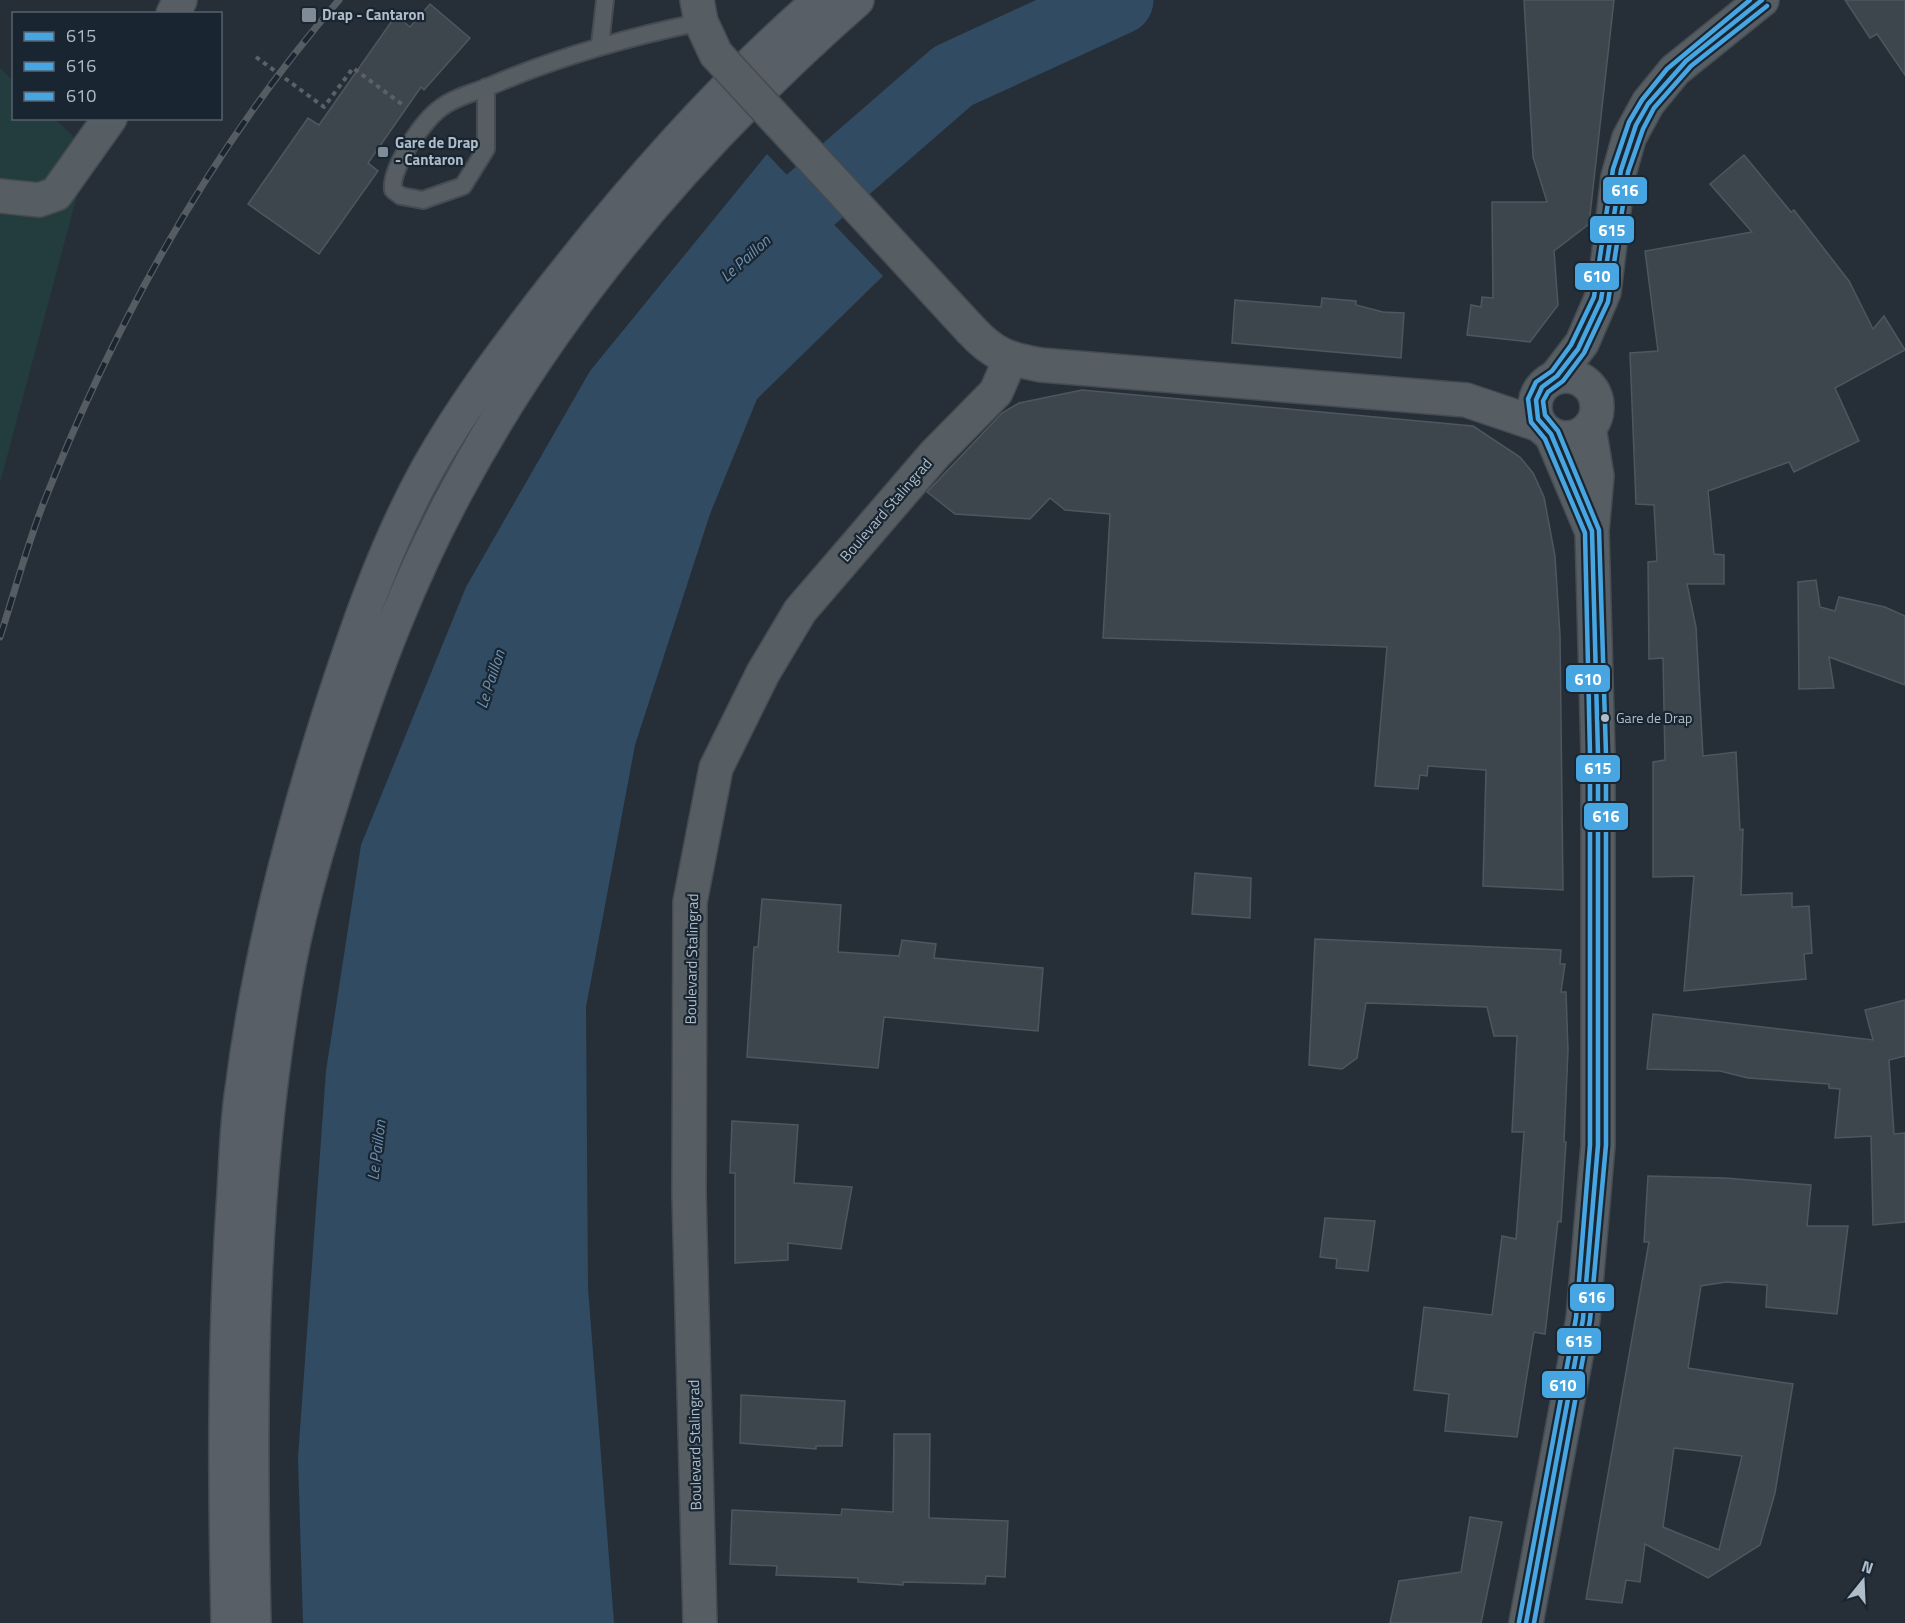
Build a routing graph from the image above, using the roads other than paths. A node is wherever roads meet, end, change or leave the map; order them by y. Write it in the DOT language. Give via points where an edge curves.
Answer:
graph roads {
  1 [pos="605,0"];
  2 [pos="820,0"];
  3 [pos="857,0"];
  4 [pos="1762,0"];
  5 [pos="699,11"];
  6 [pos="600,45"];
  7 [pos="486,87"];
  8 [pos="109,120"];
  9 [pos="0,196"];
  10 [pos="1604,292"];
  11 [pos="1010,360"];
  12 [pos="1549,382"];
  13 [pos="1590,387"];
  14 [pos="1466,400"];
  15 [pos="1589,428"];
  16 [pos="1546,430"];
  17 [pos="1592,531"];
  18 [pos="228,1623"];
  19 [pos="254,1623"];
  20 [pos="700,1623"];
  21 [pos="1526,1623"];
  1 -- 6 [label="lane"];
  2 -- 18 [label="main road" via="694,120 611,216 473,396 427,469 351,646 294,827 262,959 241,1094 229,1274 225,1455"];
  3 -- 19 [label="main road" via="712,139 630,231 558,324 458,487 376,668 320,836 290,963 269,1104 254,1280 250,1463"];
  4 -- 10 [label="street" via="1675,70 1648,103 1629,138 1618,177"];
  5 -- 6 [label="lane"];
  5 -- 11 [label="street, bridge" via="716,54 988,349"];
  6 -- 7 [label="lane"];
  7 -- 7 [label="lane" via="486,149 463,186 433,198 411,200 393,190 392,174 406,149 441,107"];
  8 -- 9 [label="street" via="56,195 39,200"];
  10 -- 12 [label="street" via="1582,343"];
  10 -- 13 [label="street" via="1608,310 1605,340"];
  11 -- 14 [label="street"];
  11 -- 20 [label="street, Boulevard Stalingrad" via="996,392 935,454 800,611 763,673 716,768 690,902 689,1194"];
  12 -- 13 [label="street" via="1574,377"];
  12 -- 14 [label="street"];
  12 -- 16 [label="street" via="1535,405 1536,416"];
  13 -- 15 [label="street" via="1597,412"];
  14 -- 16 [label="street"];
  15 -- 16 [label="street" via="1571,438"];
  15 -- 17 [label="street" via="1597,476"];
  16 -- 17 [label="street"];
  17 -- 21 [label="street" via="1598,754 1598,1145 1583,1319"];
}
